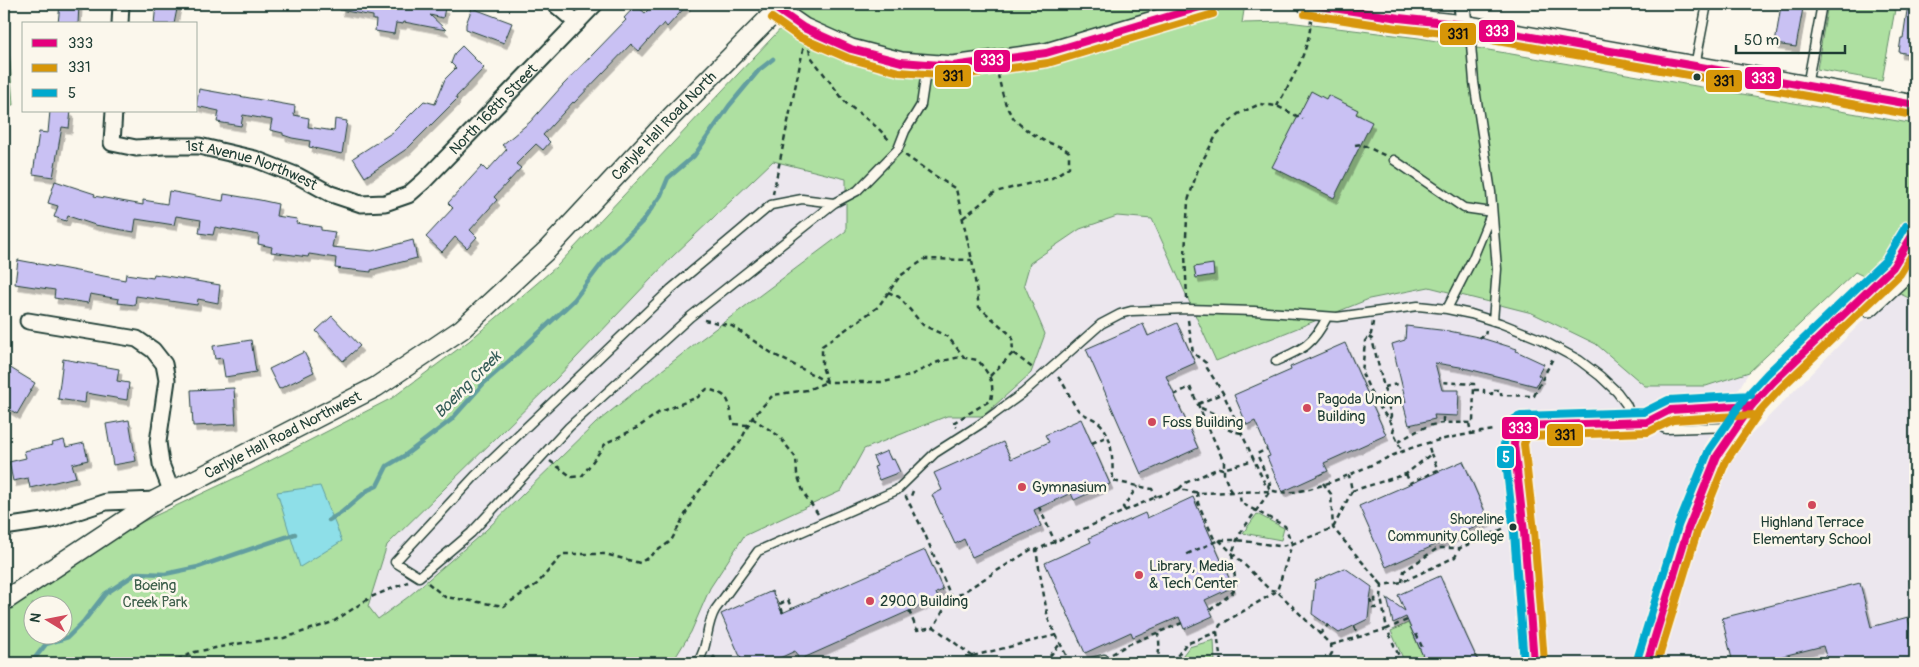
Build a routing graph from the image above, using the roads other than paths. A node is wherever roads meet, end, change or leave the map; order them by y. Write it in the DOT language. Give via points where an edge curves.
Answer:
graph roads {
  1 [pos="121,4"];
  2 [pos="555,4"];
  3 [pos="595,4"];
  4 [pos="1210,4"];
  5 [pos="1307,4"];
  6 [pos="1312,4"];
  7 [pos="1462,4"];
  8 [pos="1708,4"];
  9 [pos="1822,4"];
  10 [pos="780,7"];
  11 [pos="120,22"];
  12 [pos="577,23"];
  13 [pos="1464,25"];
  14 [pos="927,65"];
  15 [pos="1695,66"];
  16 [pos="1807,86"];
  17 [pos="1915,105"];
  18 [pos="114,112"];
  19 [pos="1394,160"];
  20 [pos="385,202"];
  21 [pos="834,202"];
  22 [pos="1492,212"];
  23 [pos="1915,231"];
  24 [pos="547,250"];
  25 [pos="1915,264"];
  26 [pos="1447,309"];
  27 [pos="1327,317"];
  28 [pos="1493,320"];
  29 [pos="28,321"];
  30 [pos="1276,361"];
  31 [pos="1774,381"];
  32 [pos="1752,405"];
  33 [pos="1647,422"];
  34 [pos="1634,423"];
  35 [pos="1736,427"];
  36 [pos="164,496"];
  37 [pos="4,527"];
  38 [pos="4,601"];
  39 [pos="1104,659"];
  40 [pos="697,663"];
  41 [pos="1088,663"];
  42 [pos="1534,663"];
  43 [pos="1647,663"];
  1 -- 11 [label="street"];
  2 -- 12 [label="street"];
  3 -- 12 [label="street, North 168th Street"];
  4 -- 14 [label="street" via="1046,53 953,66"];
  5 -- 6 [label="street"];
  6 -- 13 [label="street"];
  7 -- 13 [label="street"];
  8 -- 15 [label="lane"];
  9 -- 16 [label="lane"];
  10 -- 14 [label="street" via="805,32 851,49"];
  10 -- 24 [label="street, Carlyle Hall Road North" via="672,116"];
  12 -- 20 [label="street, North 168th Street" via="424,181 408,195"];
  13 -- 15 [label="street"];
  13 -- 22 [label="lane" via="1471,44"];
  14 -- 21 [label="lane" via="921,105 898,149 857,191"];
  15 -- 16 [label="street"];
  16 -- 17 [label="street"];
  18 -- 20 [label="street, 1st Avenue Northwest" via="112,143 136,148 199,146 255,159 298,176 331,194 361,204"];
  19 -- 22 [label="lane" via="1464,208"];
  21 -- 21 [label="lane" via="690,318 569,427 471,533 419,577 395,562 475,476 671,289 771,205 802,198"];
  22 -- 26 [label="lane"];
  22 -- 28 [label="lane" via="1497,269"];
  23 -- 31 [label="street" via="1893,267"];
  24 -- 36 [label="street, Carlyle Hall Road Northwest" via="462,329 376,387"];
  25 -- 31 [label="street" via="1821,350"];
  26 -- 27 [label="lane" via="1418,306 1359,316"];
  26 -- 28 [label="lane"];
  27 -- 30 [label="lane" via="1320,331 1304,348"];
  27 -- 40 [label="lane" via="1254,311 1131,311 1101,324 1023,393 935,452 897,490 758,552 715,610 707,642"];
  28 -- 34 [label="lane" via="1540,339 1590,368 1626,404"];
  29 -- 36 [label="street" via="137,339 153,350 164,364 167,380 158,442"];
  31 -- 32 [label="street"];
  32 -- 33 [label="lane" via="1670,410"];
  32 -- 35 [label="street"];
  33 -- 34 [label="lane"];
  33 -- 35 [label="lane" via="1666,429"];
  34 -- 42 [label="lane" via="1521,426 1515,436"];
  35 -- 43 [label="street" via="1717,456 1688,528"];
  36 -- 37 [label="street" via="106,502 51,520"];
  36 -- 38 [label="street, Carlyle Hall Road Northwest"];
  39 -- 41 [label="lane"];
}
